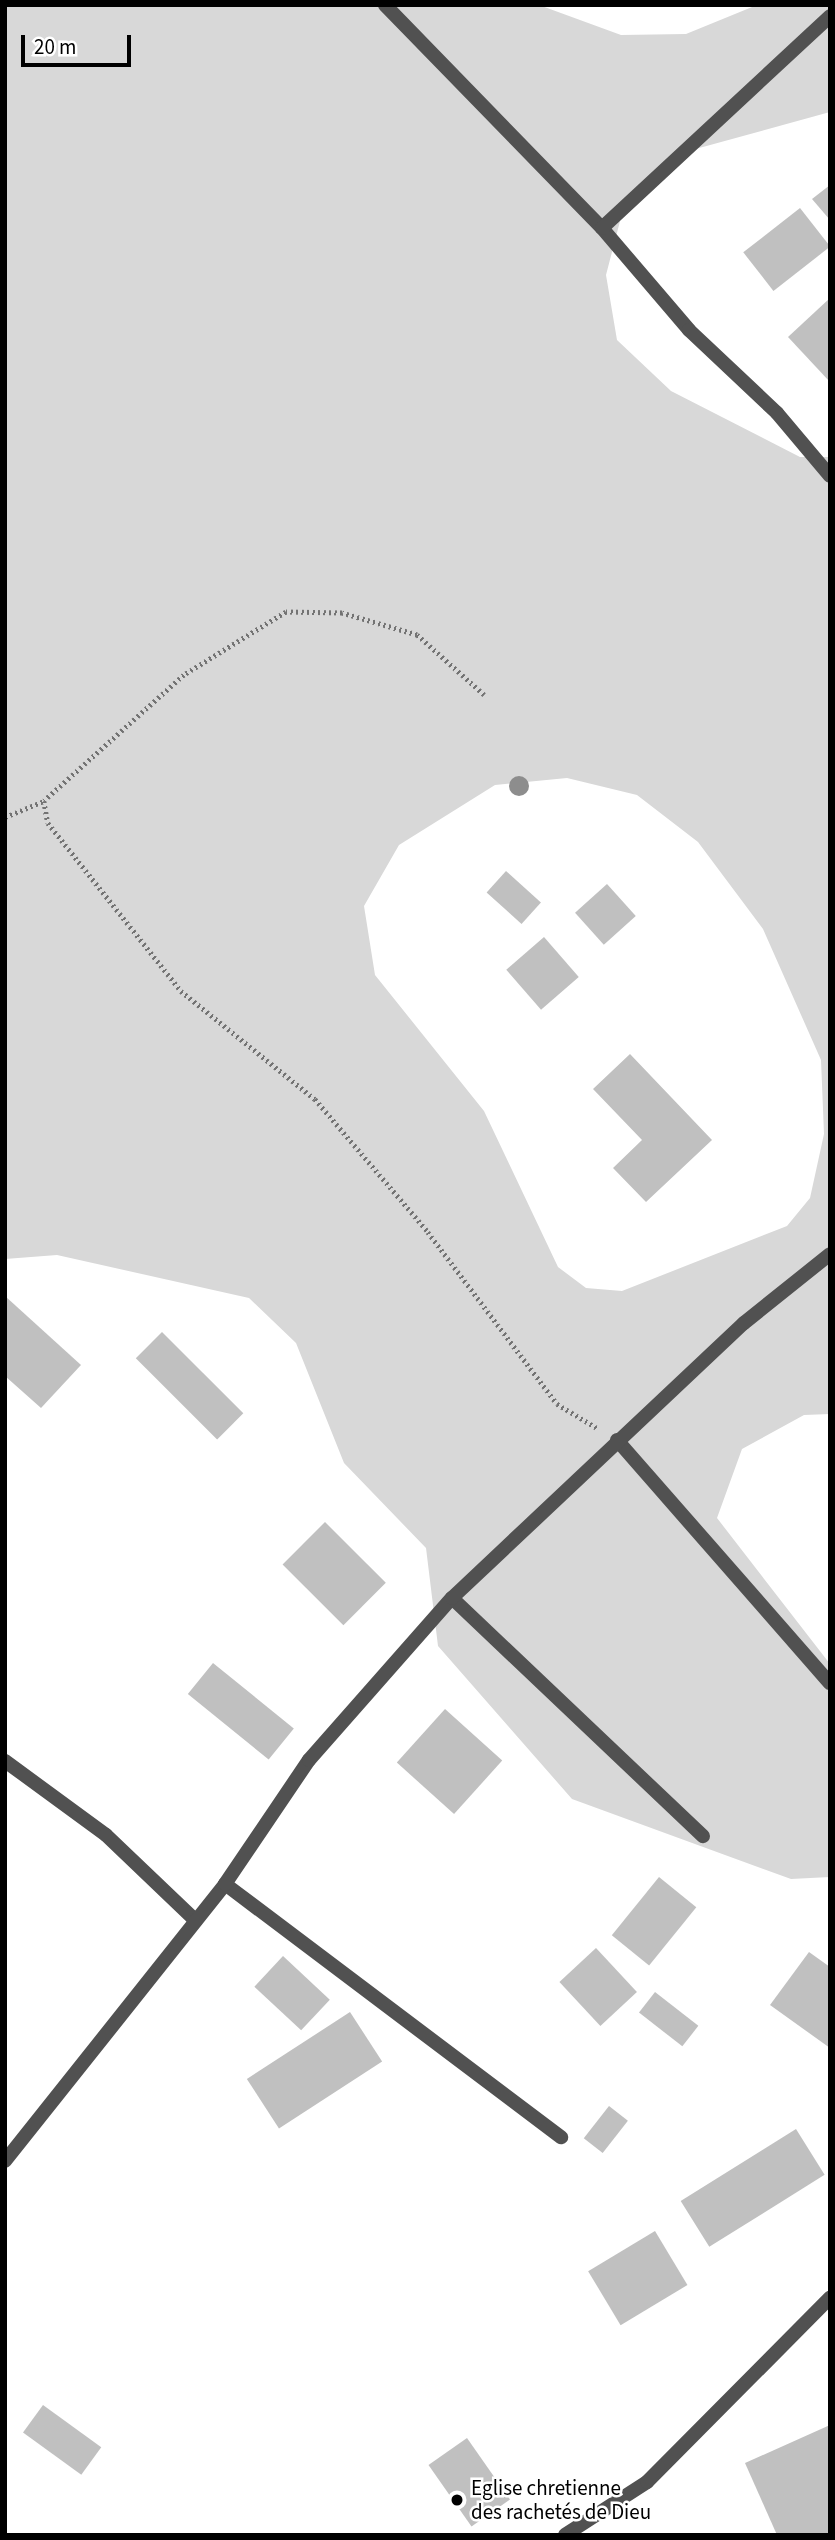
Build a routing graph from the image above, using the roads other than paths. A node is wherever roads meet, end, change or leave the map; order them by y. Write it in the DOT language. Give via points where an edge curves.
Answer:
graph roads {
  1 [pos="384,5"];
  2 [pos="830,16"];
  3 [pos="602,228"];
  4 [pos="830,476"];
  5 [pos="830,1254"];
  6 [pos="617,1440"];
  7 [pos="452,1598"];
  8 [pos="830,1683"];
  9 [pos="5,1761"];
  10 [pos="704,1836"];
  11 [pos="225,1884"];
  12 [pos="196,1921"];
  13 [pos="561,2137"];
  14 [pos="5,2161"];
  15 [pos="830,2298"];
  16 [pos="565,2535"];
  1 -- 3 [label="street" via="474,104"];
  2 -- 3 [label="street"];
  3 -- 4 [label="street" via="689,330 777,413"];
  5 -- 6 [label="street"];
  6 -- 7 [label="street"];
  6 -- 8 [label="street"];
  7 -- 10 [label="street"];
  7 -- 11 [label="street" via="309,1760"];
  9 -- 12 [label="street" via="106,1835"];
  11 -- 12 [label="street"];
  11 -- 13 [label="street"];
  12 -- 14 [label="street"];
  15 -- 16 [label="street" via="656,2474"];
}
